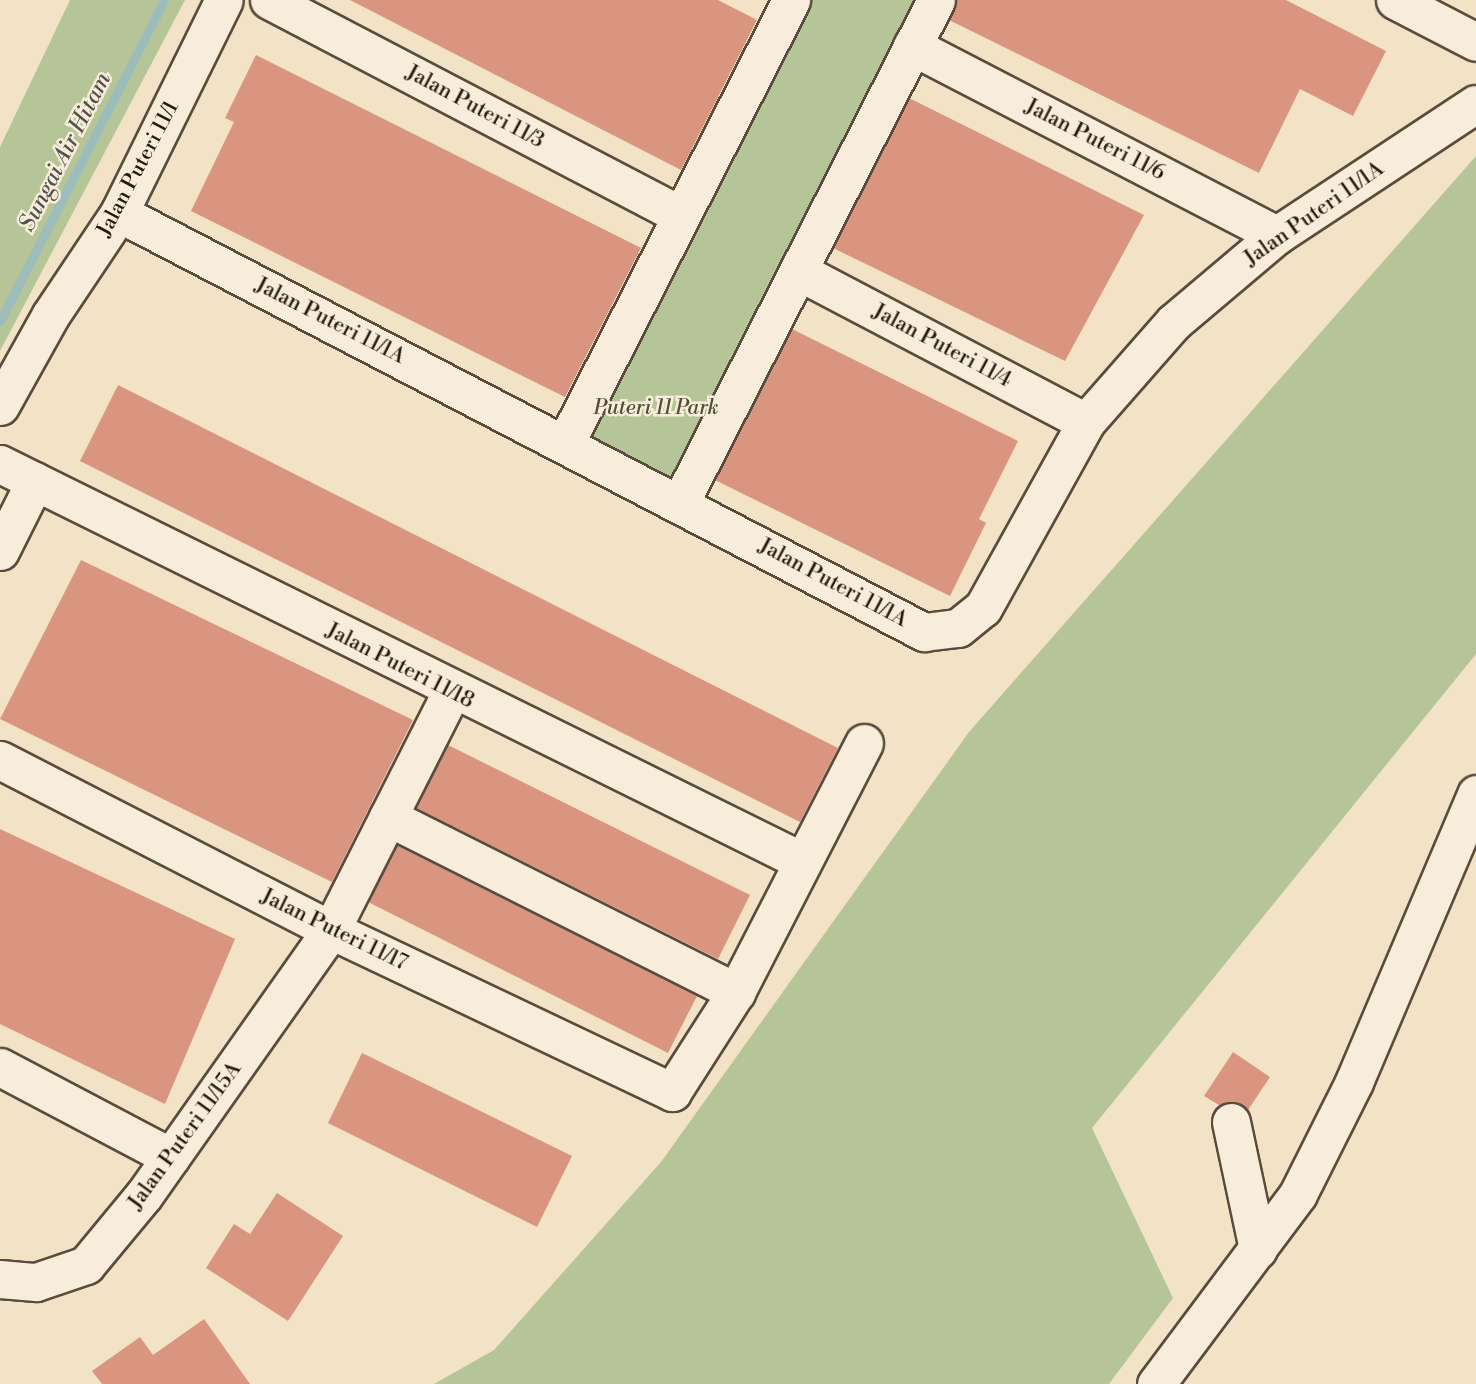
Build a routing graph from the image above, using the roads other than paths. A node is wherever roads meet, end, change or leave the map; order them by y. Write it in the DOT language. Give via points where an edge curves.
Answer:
graph roads {
  1 [pos="224,0"];
  2 [pos="269,0"];
  3 [pos="791,0"];
  4 [pos="936,0"];
  5 [pos="1395,0"];
  6 [pos="1476,42"];
  7 [pos="912,46"];
  8 [pos="1476,104"];
  9 [pos="119,213"];
  10 [pos="681,215"];
  11 [pos="1277,234"];
  12 [pos="798,271"];
  13 [pos="0,406"];
  14 [pos="1086,422"];
  15 [pos="566,442"];
  16 [pos="0,464"];
  17 [pos="35,481"];
  18 [pos="681,501"];
  19 [pos="0,551"];
  20 [pos="451,692"];
  21 [pos="863,743"];
  22 [pos="0,760"];
  23 [pos="1476,794"];
  24 [pos="388,817"];
  25 [pos="802,862"];
  26 [pos="331,930"];
  27 [pos="736,992"];
  28 [pos="0,1067"];
  29 [pos="1231,1122"];
  30 [pos="171,1157"];
  31 [pos="1258,1249"];
  32 [pos="0,1279"];
  33 [pos="1156,1384"];
  1 -- 9 [label="street, Jalan Puteri 11/1"];
  2 -- 10 [label="street, Jalan Puteri 11/3"];
  3 -- 10 [label="street"];
  4 -- 7 [label="street"];
  5 -- 6 [label="street"];
  7 -- 11 [label="street, Jalan Puteri 11/6"];
  7 -- 12 [label="street"];
  8 -- 11 [label="street, Jalan Puteri 11/1A"];
  9 -- 13 [label="street, Jalan Puteri 11/1" via="50,316"];
  9 -- 15 [label="street, Jalan Puteri 11/1A"];
  10 -- 15 [label="street"];
  11 -- 14 [label="street, Jalan Puteri 11/1A" via="1174,322"];
  12 -- 14 [label="street, Jalan Puteri 11/4"];
  12 -- 18 [label="street"];
  14 -- 18 [label="street, Jalan Puteri 11/1A" via="983,608 958,628 924,632"];
  15 -- 18 [label="street, Jalan Puteri 11/1A"];
  16 -- 17 [label="street, Jalan Puteri 11/18"];
  17 -- 19 [label="street"];
  17 -- 20 [label="street, Jalan Puteri 11/18"];
  20 -- 24 [label="street, Jalan Puteri 11/15A"];
  20 -- 25 [label="street, Jalan Puteri 11/18"];
  21 -- 25 [label="street"];
  22 -- 26 [label="street, Jalan Puteri 11/17"];
  23 -- 31 [label="street" via="1354,1082 1298,1194"];
  24 -- 26 [label="street, Jalan Puteri 11/15A"];
  24 -- 27 [label="street"];
  25 -- 27 [label="street"];
  26 -- 27 [label="street, Jalan Puteri 11/17" via="672,1092"];
  26 -- 30 [label="street, Jalan Puteri 11/15A"];
  28 -- 30 [label="street"];
  29 -- 31 [label="street"];
  30 -- 32 [label="street, Jalan Puteri 11/15A" via="86,1265 36,1282"];
  31 -- 33 [label="street"];
}
